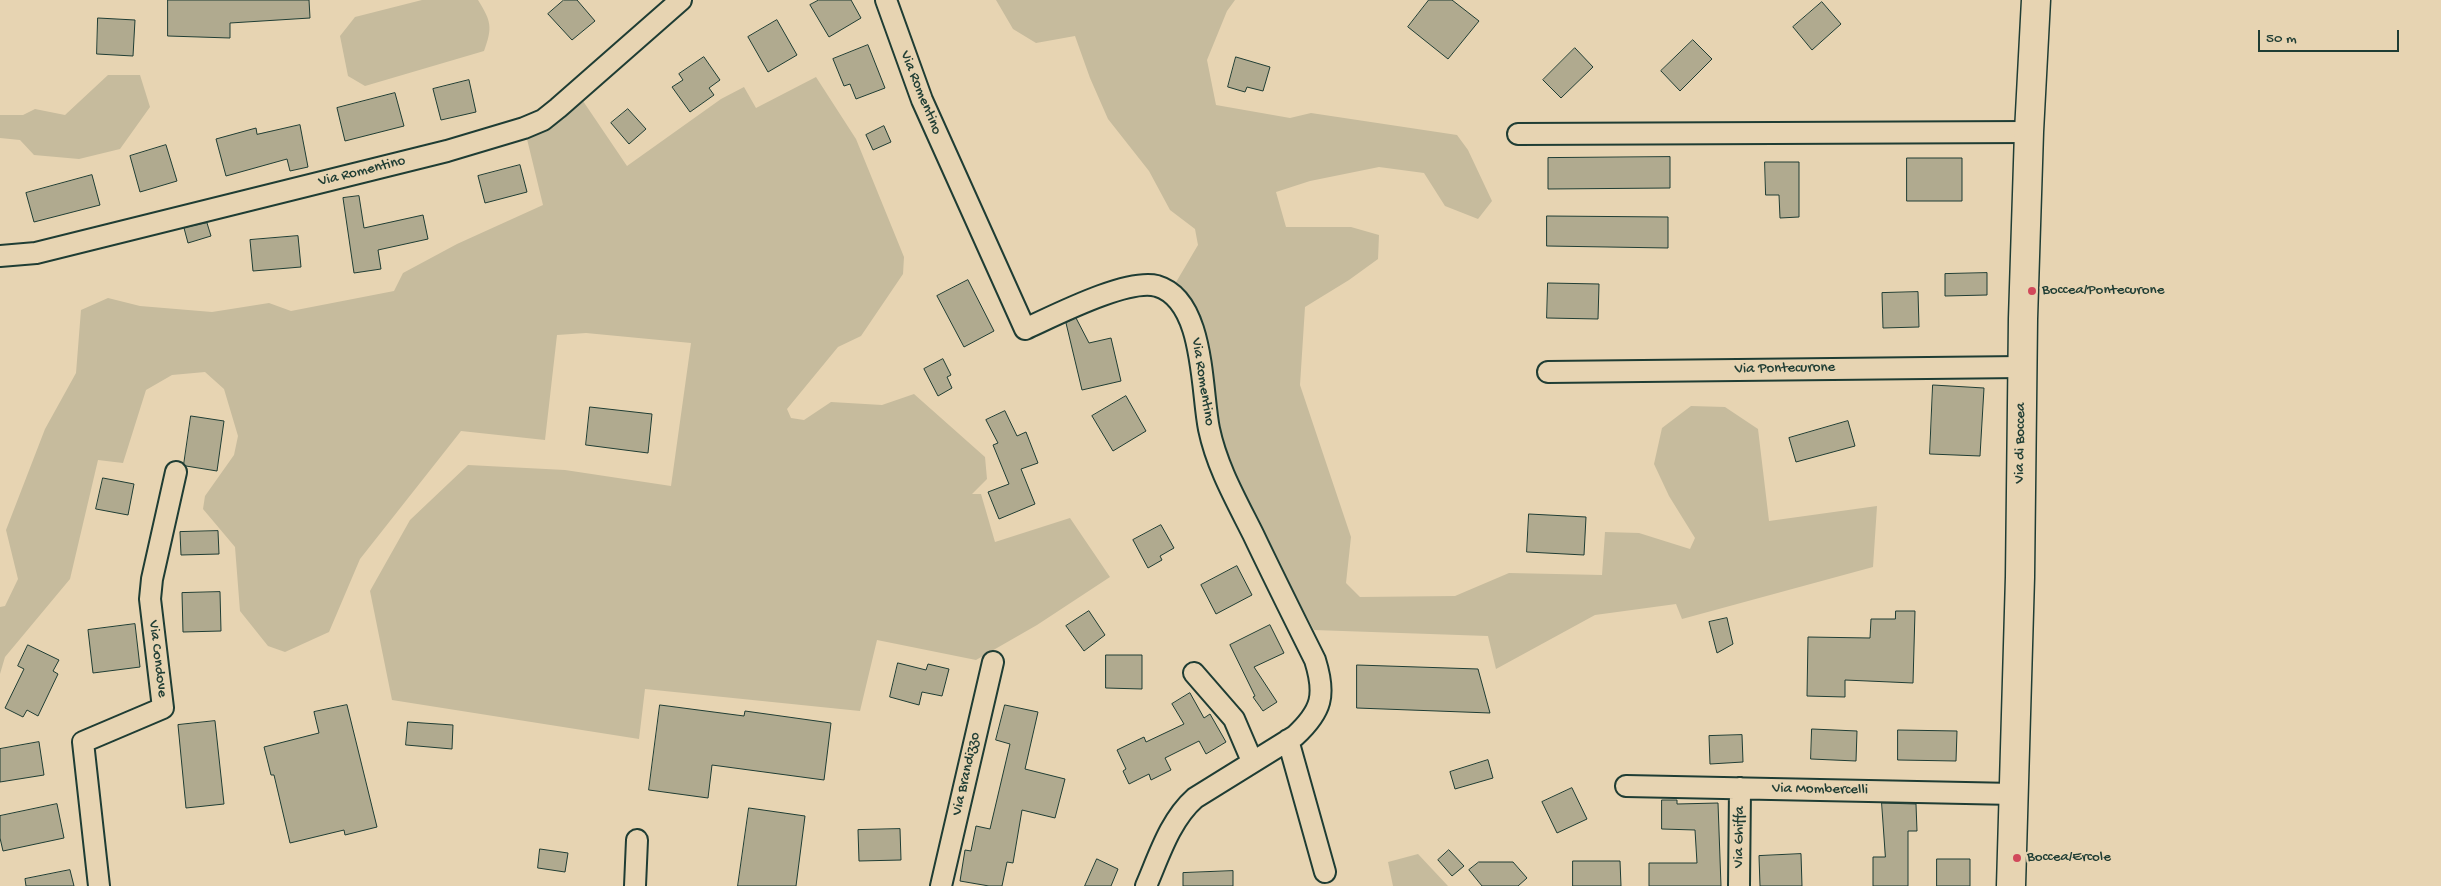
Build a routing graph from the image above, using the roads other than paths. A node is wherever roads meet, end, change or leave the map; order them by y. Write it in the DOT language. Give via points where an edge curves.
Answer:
graph roads {
  1 [pos="681,0"];
  2 [pos="886,0"];
  3 [pos="2036,0"];
  4 [pos="2029,132"];
  5 [pos="1518,134"];
  6 [pos="0,256"];
  7 [pos="2022,367"];
  8 [pos="1548,372"];
  9 [pos="176,472"];
  10 [pos="993,662"];
  11 [pos="1194,673"];
  12 [pos="1288,740"];
  13 [pos="1252,761"];
  14 [pos="1626,786"];
  15 [pos="1740,788"];
  16 [pos="2014,794"];
  17 [pos="637,840"];
  18 [pos="1324,872"];
  19 [pos="99,886"];
  20 [pos="636,886"];
  21 [pos="941,886"];
  22 [pos="1146,886"];
  23 [pos="1739,886"];
  24 [pos="2011,886"];
  1 -- 6 [label="street, Via Romentino" via="558,108 543,120 524,128 437,153 36,253"];
  2 -- 12 [label="street, Via Romentino" via="915,84 1025,329 1106,294 1148,285 1167,291 1184,311 1196,341 1205,408 1217,458 1320,674 1322,689 1316,714"];
  3 -- 4 [label="street, Via di Boccea"];
  4 -- 5 [label="street"];
  4 -- 7 [label="street, Via di Boccea"];
  7 -- 8 [label="street, Via Pontecurone"];
  7 -- 16 [label="street, Via di Boccea"];
  9 -- 19 [label="street, Via Condove" via="150,600 163,708 83,742"];
  10 -- 21 [label="street, Via Brandizzo"];
  11 -- 13 [label="street" via="1234,719"];
  12 -- 13 [label="street, Via Romentino"];
  12 -- 18 [label="street"];
  13 -- 22 [label="street, Via Romentino" via="1184,807"];
  14 -- 15 [label="street, Via Mombercelli"];
  15 -- 16 [label="street, Via Mombercelli"];
  15 -- 23 [label="street, Via Ghiffa"];
  16 -- 24 [label="street, Via di Boccea"];
  17 -- 20 [label="street"];
}
